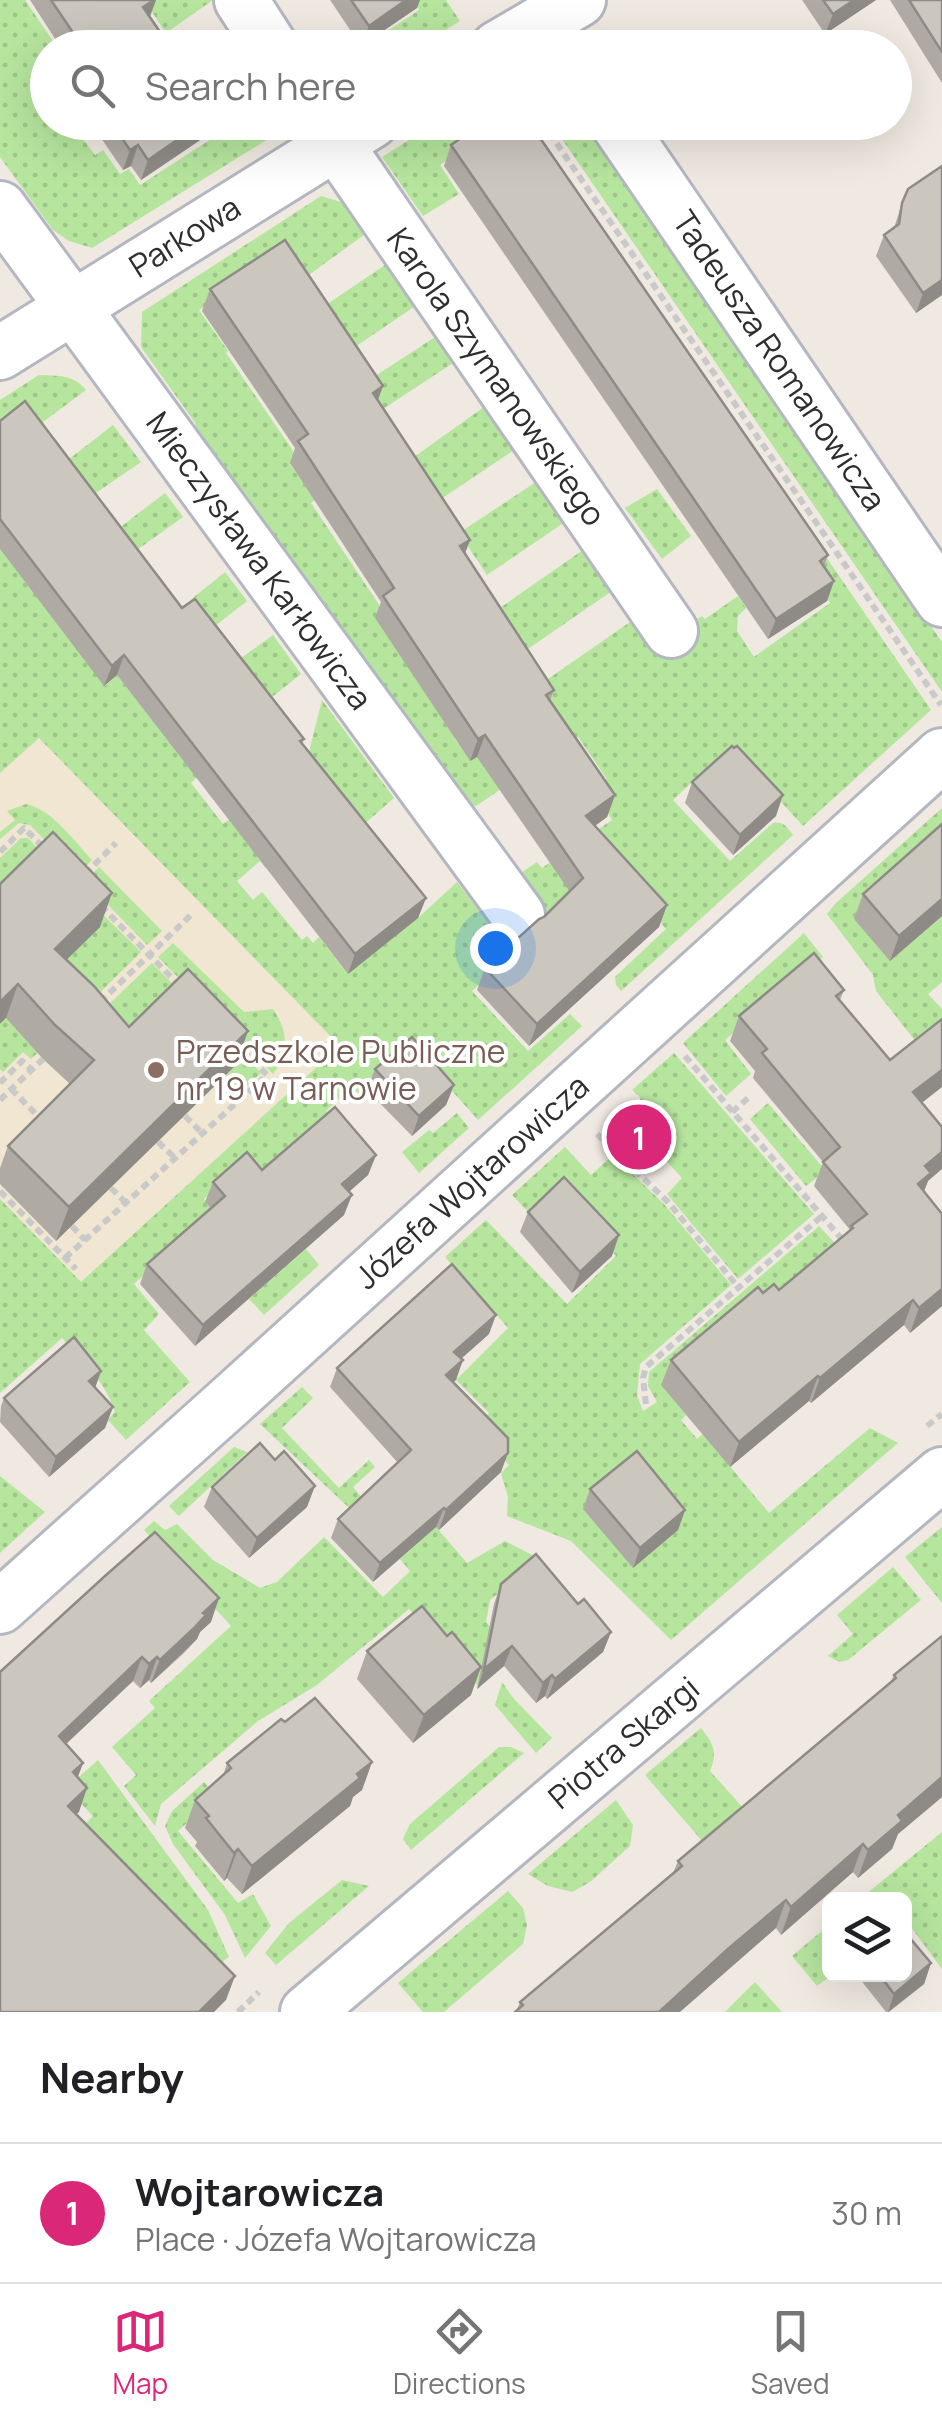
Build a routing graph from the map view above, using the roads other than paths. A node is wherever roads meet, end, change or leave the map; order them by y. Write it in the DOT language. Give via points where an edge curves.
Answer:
graph roads {
  1 [pos="241,0"];
  2 [pos="555,16"];
  3 [pos="260,30"];
  4 [pos="530,30"];
  5 [pos="327,140"];
  6 [pos="349,140"];
  7 [pos="628,140"];
  8 [pos="0,208"];
  9 [pos="73,307"];
  10 [pos="0,353"];
  11 [pos="942,600"];
  12 [pos="672,631"];
  13 [pos="942,754"];
  14 [pos="518,915"];
  15 [pos="942,1474"];
  16 [pos="0,1607"];
  17 [pos="307,2012"];
  1 -- 3 [label="street"];
  2 -- 4 [label="street"];
  5 -- 9 [label="street, Parkowa"];
  6 -- 12 [label="street, Karola Szymanowskiego"];
  7 -- 11 [label="street, Tadeusza Romanowicza"];
  8 -- 9 [label="street, Mieczysława Karłowicza"];
  9 -- 10 [label="street, Parkowa"];
  9 -- 14 [label="street, Mieczysława Karłowicza"];
  13 -- 16 [label="street, Józefa Wojtarowicza"];
  15 -- 17 [label="street, Piotra Skargi"];
}
